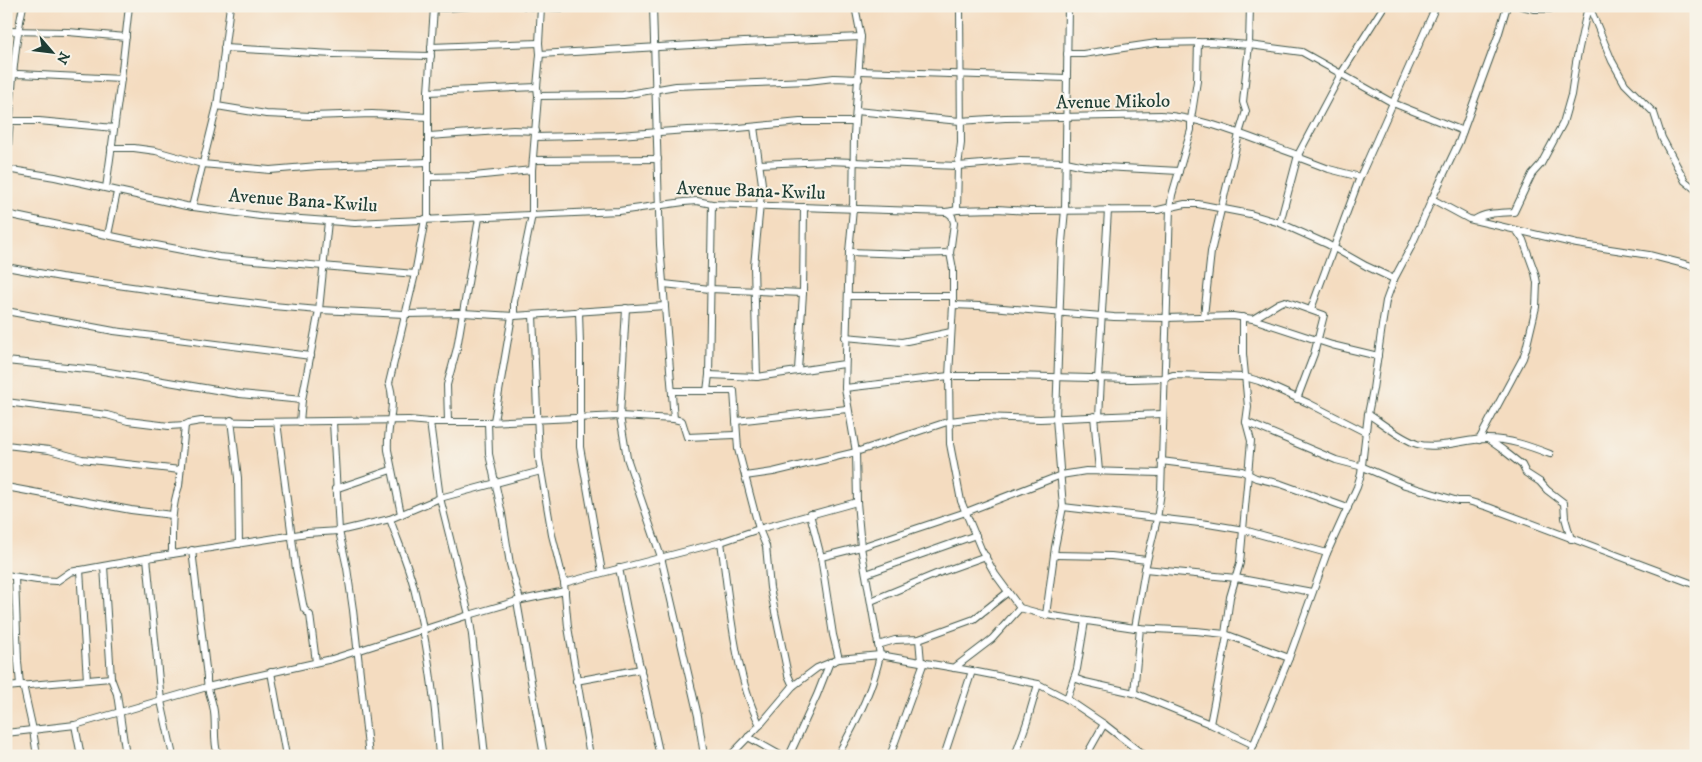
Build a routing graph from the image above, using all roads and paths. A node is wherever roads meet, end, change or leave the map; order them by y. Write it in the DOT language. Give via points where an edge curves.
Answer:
graph roads {
  1 [pos="23,6"];
  2 [pos="129,6"];
  3 [pos="230,6"];
  4 [pos="391,6"];
  5 [pos="473,6"];
  6 [pos="525,6"];
  7 [pos="530,6"];
  8 [pos="602,6"];
  9 [pos="653,6"];
  10 [pos="855,6"];
  11 [pos="960,6"];
  12 [pos="1068,6"];
  13 [pos="1250,6"];
  14 [pos="1384,6"];
  15 [pos="1436,6"];
  16 [pos="1507,6"];
  17 [pos="1520,6"];
  18 [pos="1554,6"];
  19 [pos="1589,6"];
  20 [pos="445,7"];
  21 [pos="541,7"];
  22 [pos="434,8"];
  23 [pos="6,31"];
  24 [pos="17,32"];
  25 [pos="126,37"];
  26 [pos="861,37"];
  27 [pos="1198,42"];
  28 [pos="539,43"];
  29 [pos="1249,45"];
  30 [pos="431,47"];
  31 [pos="653,47"];
  32 [pos="224,48"];
  33 [pos="540,54"];
  34 [pos="1067,54"];
  35 [pos="431,56"];
  36 [pos="860,71"];
  37 [pos="1341,74"];
  38 [pos="9,75"];
  39 [pos="961,75"];
  40 [pos="1066,78"];
  41 [pos="121,79"];
  42 [pos="860,79"];
  43 [pos="537,87"];
  44 [pos="655,89"];
  45 [pos="428,92"];
  46 [pos="538,96"];
  47 [pos="1393,103"];
  48 [pos="217,106"];
  49 [pos="856,110"];
  50 [pos="428,117"];
  51 [pos="1067,117"];
  52 [pos="1191,119"];
  53 [pos="8,122"];
  54 [pos="855,122"];
  55 [pos="960,122"];
  56 [pos="754,127"];
  57 [pos="114,128"];
  58 [pos="1463,131"];
  59 [pos="656,133"];
  60 [pos="536,134"];
  61 [pos="1239,134"];
  62 [pos="428,136"];
  63 [pos="111,148"];
  64 [pos="1298,155"];
  65 [pos="658,159"];
  66 [pos="533,160"];
  67 [pos="428,162"];
  68 [pos="854,162"];
  69 [pos="1066,162"];
  70 [pos="202,164"];
  71 [pos="759,164"];
  72 [pos="958,166"];
  73 [pos="6,169"];
  74 [pos="532,170"];
  75 [pos="1179,170"];
  76 [pos="6,174"];
  77 [pos="429,177"];
  78 [pos="1360,178"];
  79 [pos="106,188"];
  80 [pos="1696,190"];
  81 [pos="116,192"];
  82 [pos="1432,199"];
  83 [pos="712,204"];
  84 [pos="659,205"];
  85 [pos="761,205"];
  86 [pos="192,207"];
  87 [pos="804,207"];
  88 [pos="1170,208"];
  89 [pos="853,209"];
  90 [pos="1220,209"];
  91 [pos="957,210"];
  92 [pos="1065,210"];
  93 [pos="1108,210"];
  94 [pos="947,212"];
  95 [pos="6,214"];
  96 [pos="532,215"];
  97 [pos="479,218"];
  98 [pos="426,220"];
  99 [pos="1474,220"];
  100 [pos="328,221"];
  101 [pos="1280,223"];
  102 [pos="1517,231"];
  103 [pos="108,235"];
  104 [pos="1334,248"];
  105 [pos="849,252"];
  106 [pos="950,253"];
  107 [pos="324,266"];
  108 [pos="6,267"];
  109 [pos="1696,267"];
  110 [pos="415,274"];
  111 [pos="1394,279"];
  112 [pos="664,284"];
  113 [pos="710,288"];
  114 [pos="755,291"];
  115 [pos="803,293"];
  116 [pos="848,296"];
  117 [pos="953,296"];
  118 [pos="953,305"];
  119 [pos="664,306"];
  120 [pos="626,308"];
  121 [pos="1311,309"];
  122 [pos="319,310"];
  123 [pos="579,310"];
  124 [pos="6,311"];
  125 [pos="462,313"];
  126 [pos="1060,313"];
  127 [pos="405,314"];
  128 [pos="533,315"];
  129 [pos="513,316"];
  130 [pos="1101,316"];
  131 [pos="1204,316"];
  132 [pos="1243,317"];
  133 [pos="1166,318"];
  134 [pos="1253,319"];
  135 [pos="951,332"];
  136 [pos="845,337"];
  137 [pos="1317,340"];
  138 [pos="311,356"];
  139 [pos="1378,356"];
  140 [pos="6,361"];
  141 [pos="844,364"];
  142 [pos="798,370"];
  143 [pos="709,375"];
  144 [pos="949,376"];
  145 [pos="757,377"];
  146 [pos="1058,378"];
  147 [pos="1164,378"];
  148 [pos="1245,378"];
  149 [pos="1100,379"];
  150 [pos="845,388"];
  151 [pos="672,391"];
  152 [pos="707,391"];
  153 [pos="1297,399"];
  154 [pos="302,400"];
  155 [pos="6,402"];
  156 [pos="847,409"];
  157 [pos="1162,414"];
  158 [pos="1368,414"];
  159 [pos="620,416"];
  160 [pos="1097,416"];
  161 [pos="580,417"];
  162 [pos="1056,418"];
  163 [pos="674,419"];
  164 [pos="232,420"];
  165 [pos="390,420"];
  166 [pos="537,420"];
  167 [pos="491,421"];
  168 [pos="736,421"];
  169 [pos="950,421"];
  170 [pos="278,422"];
  171 [pos="300,422"];
  172 [pos="333,422"];
  173 [pos="430,422"];
  174 [pos="448,422"];
  175 [pos="1246,422"];
  176 [pos="185,425"];
  177 [pos="1365,432"];
  178 [pos="735,435"];
  179 [pos="1482,439"];
  180 [pos="6,445"];
  181 [pos="856,452"];
  182 [pos="1550,454"];
  183 [pos="1161,461"];
  184 [pos="1363,467"];
  185 [pos="180,470"];
  186 [pos="391,470"];
  187 [pos="540,471"];
  188 [pos="1099,471"];
  189 [pos="1160,473"];
  190 [pos="1248,474"];
  191 [pos="1061,475"];
  192 [pos="745,476"];
  193 [pos="496,484"];
  194 [pos="6,487"];
  195 [pos="336,489"];
  196 [pos="440,498"];
  197 [pos="857,502"];
  198 [pos="1063,507"];
  199 [pos="1348,508"];
  200 [pos="966,512"];
  201 [pos="401,514"];
  202 [pos="810,514"];
  203 [pos="172,515"];
  204 [pos="390,519"];
  205 [pos="1157,519"];
  206 [pos="759,529"];
  207 [pos="1244,530"];
  208 [pos="339,531"];
  209 [pos="293,535"];
  210 [pos="976,535"];
  211 [pos="1570,538"];
  212 [pos="721,542"];
  213 [pos="239,544"];
  214 [pos="861,547"];
  215 [pos="192,550"];
  216 [pos="1327,553"];
  217 [pos="172,554"];
  218 [pos="1054,555"];
  219 [pos="986,556"];
  220 [pos="661,557"];
  221 [pos="821,557"];
  222 [pos="147,558"];
  223 [pos="1147,560"];
  224 [pos="104,566"];
  225 [pos="619,568"];
  226 [pos="1145,569"];
  227 [pos="80,570"];
  228 [pos="602,572"];
  229 [pos="866,574"];
  230 [pos="6,575"];
  231 [pos="15,577"];
  232 [pos="1236,578"];
  233 [pos="564,582"];
  234 [pos="1696,585"];
  235 [pos="565,591"];
  236 [pos="1008,592"];
  237 [pos="1312,592"];
  238 [pos="519,600"];
  239 [pos="871,601"];
  240 [pos="1020,608"];
  241 [pos="468,615"];
  242 [pos="1046,615"];
  243 [pos="1085,620"];
  244 [pos="1137,628"];
  245 [pos="422,629"];
  246 [pos="1226,635"];
  247 [pos="919,639"];
  248 [pos="878,645"];
  249 [pos="358,649"];
  250 [pos="880,655"];
  251 [pos="1290,658"];
  252 [pos="839,659"];
  253 [pos="316,662"];
  254 [pos="830,662"];
  255 [pos="922,662"];
  256 [pos="954,668"];
  257 [pos="641,669"];
  258 [pos="972,671"];
  259 [pos="271,672"];
  260 [pos="111,678"];
  261 [pos="1074,678"];
  262 [pos="87,680"];
  263 [pos="576,681"];
  264 [pos="1038,684"];
  265 [pos="21,685"];
  266 [pos="793,686"];
  267 [pos="6,687"];
  268 [pos="207,687"];
  269 [pos="1134,693"];
  270 [pos="1067,699"];
  271 [pos="161,701"];
  272 [pos="119,711"];
  273 [pos="1104,724"];
  274 [pos="1210,724"];
  275 [pos="75,725"];
  276 [pos="760,725"];
  277 [pos="33,730"];
  278 [pos="6,733"];
  279 [pos="748,737"];
  280 [pos="1254,745"];
  281 [pos="37,756"];
  282 [pos="81,756"];
  283 [pos="126,756"];
  284 [pos="173,756"];
  285 [pos="218,756"];
  286 [pos="286,756"];
  287 [pos="368,756"];
  288 [pos="439,756"];
  289 [pos="484,756"];
  290 [pos="544,756"];
  291 [pos="590,756"];
  292 [pos="660,756"];
  293 [pos="704,756"];
  294 [pos="730,756"];
  295 [pos="782,756"];
  296 [pos="789,756"];
  297 [pos="837,756"];
  298 [pos="890,756"];
  299 [pos="944,756"];
  300 [pos="1015,756"];
  301 [pos="1086,756"];
  302 [pos="1145,756"];
  303 [pos="1248,756"];
  1 -- 24 [label="street"];
  2 -- 25 [label="street"];
  3 -- 32 [label="street"];
  4 -- 22 [label="street"];
  5 -- 20 [label="street"];
  6 -- 7 [label="street"];
  7 -- 21 [label="street"];
  8 -- 21 [label="street"];
  9 -- 31 [label="street"];
  10 -- 26 [label="street"];
  11 -- 39 [label="street"];
  12 -- 34 [label="street"];
  13 -- 29 [label="street"];
  14 -- 37 [label="street"];
  15 -- 47 [label="street"];
  16 -- 58 [label="street"];
  17 -- 18 [label="street" via="1550,10"];
  19 -- 80 [label="street" via="1616,69 1625,84 1654,113 1662,138 1686,181"];
  19 -- 99 [label="street" via="1569,105 1559,131 1532,174 1514,212 1480,215"];
  20 -- 22 [label="street"];
  21 -- 28 [label="street"];
  22 -- 30 [label="street"];
  23 -- 24 [label="street"];
  24 -- 25 [label="street"];
  24 -- 38 [label="street"];
  25 -- 41 [label="street"];
  26 -- 31 [label="street"];
  26 -- 36 [label="street"];
  27 -- 29 [label="street"];
  27 -- 34 [label="street" via="1157,43"];
  27 -- 52 [label="street" via="1197,81"];
  28 -- 30 [label="street"];
  28 -- 33 [label="street"];
  29 -- 37 [label="street" via="1302,52"];
  29 -- 61 [label="street" via="1243,102 1246,111"];
  30 -- 35 [label="street"];
  31 -- 33 [label="street"];
  31 -- 44 [label="street"];
  32 -- 35 [label="street"];
  32 -- 48 [label="street"];
  33 -- 43 [label="street"];
  34 -- 40 [label="street"];
  35 -- 45 [label="street"];
  36 -- 39 [label="street"];
  36 -- 42 [label="street"];
  37 -- 47 [label="street"];
  37 -- 64 [label="street"];
  38 -- 41 [label="street"];
  38 -- 53 [label="street"];
  39 -- 40 [label="street"];
  39 -- 55 [label="street"];
  40 -- 51 [label="street"];
  41 -- 57 [label="street"];
  42 -- 44 [label="street"];
  42 -- 49 [label="street"];
  43 -- 45 [label="street"];
  43 -- 46 [label="street"];
  44 -- 46 [label="street" via="623,95"];
  44 -- 59 [label="street"];
  45 -- 50 [label="street"];
  46 -- 60 [label="street"];
  47 -- 58 [label="street"];
  47 -- 78 [label="street"];
  48 -- 50 [label="street" via="266,114"];
  48 -- 70 [label="street"];
  49 -- 54 [label="street"];
  49 -- 55 [label="street, Avenue Mikolo"];
  50 -- 62 [label="street"];
  51 -- 52 [label="street, Avenue Mikolo" via="1161,115"];
  51 -- 55 [label="street, Avenue Mikolo"];
  51 -- 69 [label="street"];
  52 -- 61 [label="street, Avenue Mikolo"];
  52 -- 75 [label="street" via="1191,130"];
  53 -- 57 [label="street" via="39,121"];
  53 -- 73 [label="street"];
  54 -- 56 [label="street" via="800,122"];
  54 -- 68 [label="street"];
  55 -- 72 [label="street"];
  56 -- 59 [label="street"];
  56 -- 71 [label="street"];
  57 -- 63 [label="street"];
  58 -- 82 [label="street"];
  59 -- 60 [label="street" via="584,137"];
  59 -- 65 [label="street"];
  60 -- 62 [label="street" via="513,130"];
  60 -- 66 [label="street"];
  61 -- 64 [label="street, Avenue Mikolo"];
  61 -- 90 [label="street"];
  62 -- 67 [label="street"];
  63 -- 70 [label="street" via="156,151"];
  63 -- 79 [label="street"];
  64 -- 78 [label="street, Avenue Mikolo"];
  64 -- 101 [label="street"];
  65 -- 66 [label="street"];
  65 -- 84 [label="street"];
  66 -- 74 [label="street"];
  67 -- 70 [label="street" via="270,170"];
  67 -- 77 [label="street"];
  68 -- 71 [label="street"];
  68 -- 72 [label="street"];
  68 -- 89 [label="street"];
  69 -- 72 [label="street" via="1020,161"];
  69 -- 75 [label="street" via="1086,166"];
  69 -- 92 [label="street"];
  70 -- 86 [label="street"];
  71 -- 85 [label="street"];
  72 -- 91 [label="street"];
  73 -- 76 [label="street"];
  73 -- 79 [label="street, Avenue Bana-Kwilu"];
  74 -- 77 [label="street"];
  74 -- 96 [label="street"];
  75 -- 88 [label="street"];
  77 -- 98 [label="street"];
  78 -- 104 [label="street"];
  79 -- 81 [label="street, Avenue Bana-Kwilu"];
  81 -- 86 [label="street, Avenue Bana-Kwilu"];
  81 -- 103 [label="street"];
  82 -- 99 [label="street"];
  82 -- 111 [label="street"];
  83 -- 84 [label="street, Avenue Bana-Kwilu" via="698,201"];
  83 -- 85 [label="street, Avenue Bana-Kwilu"];
  83 -- 113 [label="street"];
  84 -- 96 [label="street, Avenue Bana-Kwilu" via="619,211"];
  84 -- 112 [label="street"];
  85 -- 87 [label="street, Avenue Bana-Kwilu"];
  85 -- 114 [label="street" via="754,266"];
  86 -- 100 [label="street, Avenue Bana-Kwilu"];
  87 -- 89 [label="street, Avenue Bana-Kwilu"];
  87 -- 115 [label="street"];
  88 -- 90 [label="street, Avenue Bana-Kwilu" via="1191,204"];
  88 -- 93 [label="street, Avenue Bana-Kwilu"];
  88 -- 133 [label="street"];
  89 -- 94 [label="street, Avenue Bana-Kwilu"];
  89 -- 105 [label="street"];
  90 -- 101 [label="street, Avenue Bana-Kwilu"];
  90 -- 131 [label="street" via="1211,252"];
  91 -- 92 [label="street, Avenue Bana-Kwilu"];
  91 -- 94 [label="street, Avenue Bana-Kwilu"];
  92 -- 93 [label="street, Avenue Bana-Kwilu"];
  92 -- 126 [label="street"];
  93 -- 130 [label="street"];
  94 -- 106 [label="street" via="954,223"];
  95 -- 103 [label="street"];
  96 -- 97 [label="street, Avenue Bana-Kwilu"];
  96 -- 129 [label="street"];
  97 -- 98 [label="street, Avenue Bana-Kwilu"];
  97 -- 125 [label="street"];
  98 -- 100 [label="street, Avenue Bana-Kwilu" via="378,223"];
  98 -- 110 [label="street"];
  99 -- 102 [label="street"];
  100 -- 107 [label="street"];
  101 -- 104 [label="street, Avenue Bana-Kwilu"];
  102 -- 109 [label="street"];
  102 -- 179 [label="street" via="1535,273 1536,306 1523,358"];
  103 -- 107 [label="street" via="219,257"];
  104 -- 111 [label="street, Avenue Bana-Kwilu"];
  104 -- 121 [label="street"];
  105 -- 106 [label="street"];
  105 -- 116 [label="street"];
  106 -- 117 [label="street"];
  107 -- 110 [label="street"];
  107 -- 122 [label="street"];
  108 -- 122 [label="street" via="202,297"];
  110 -- 127 [label="street"];
  111 -- 139 [label="street" via="1386,301"];
  112 -- 113 [label="street"];
  112 -- 119 [label="street"];
  113 -- 114 [label="street"];
  113 -- 143 [label="street"];
  114 -- 115 [label="street"];
  114 -- 145 [label="street"];
  115 -- 142 [label="street"];
  116 -- 117 [label="street"];
  116 -- 136 [label="street"];
  117 -- 118 [label="street"];
  118 -- 126 [label="street"];
  118 -- 135 [label="street"];
  119 -- 120 [label="street"];
  119 -- 151 [label="street"];
  120 -- 123 [label="street"];
  120 -- 159 [label="street"];
  121 -- 134 [label="street" via="1279,302"];
  121 -- 137 [label="street" via="1324,314"];
  122 -- 127 [label="street"];
  122 -- 138 [label="street"];
  123 -- 128 [label="street"];
  123 -- 161 [label="street"];
  124 -- 138 [label="street" via="114,331"];
  125 -- 127 [label="street"];
  125 -- 129 [label="street"];
  125 -- 174 [label="street" via="447,385"];
  126 -- 130 [label="street"];
  126 -- 146 [label="street"];
  127 -- 165 [label="street" via="389,384 392,392"];
  128 -- 129 [label="street"];
  128 -- 166 [label="street"];
  129 -- 167 [label="street"];
  130 -- 133 [label="street"];
  130 -- 149 [label="street"];
  131 -- 132 [label="street"];
  131 -- 133 [label="street"];
  132 -- 134 [label="street"];
  132 -- 148 [label="street"];
  133 -- 147 [label="street"];
  134 -- 137 [label="street"];
  135 -- 136 [label="street" via="902,342"];
  135 -- 144 [label="street"];
  136 -- 141 [label="street"];
  137 -- 139 [label="street"];
  137 -- 153 [label="street"];
  138 -- 154 [label="street"];
  139 -- 158 [label="street"];
  140 -- 154 [label="street" via="97,370 240,394"];
  141 -- 142 [label="street"];
  141 -- 150 [label="street"];
  142 -- 145 [label="street"];
  143 -- 145 [label="street"];
  143 -- 152 [label="street"];
  144 -- 146 [label="street"];
  144 -- 150 [label="street"];
  144 -- 169 [label="street"];
  146 -- 149 [label="street"];
  146 -- 162 [label="street"];
  147 -- 148 [label="street" via="1188,375"];
  147 -- 149 [label="street"];
  147 -- 157 [label="street"];
  148 -- 153 [label="street"];
  148 -- 175 [label="street"];
  149 -- 160 [label="street"];
  150 -- 156 [label="street"];
  151 -- 152 [label="street"];
  151 -- 163 [label="street"];
  152 -- 168 [label="street" via="734,392"];
  153 -- 177 [label="street"];
  154 -- 171 [label="street"];
  155 -- 176 [label="street" via="106,415 128,421"];
  156 -- 168 [label="street"];
  156 -- 181 [label="street"];
  157 -- 160 [label="street"];
  157 -- 183 [label="street"];
  158 -- 177 [label="street"];
  158 -- 179 [label="street" via="1417,444 1428,446"];
  159 -- 161 [label="street"];
  159 -- 163 [label="street"];
  159 -- 220 [label="street" via="627,458"];
  160 -- 162 [label="street"];
  160 -- 188 [label="street"];
  161 -- 166 [label="street"];
  161 -- 228 [label="street" via="580,447"];
  162 -- 169 [label="street"];
  162 -- 191 [label="street"];
  163 -- 178 [label="street" via="682,420 687,437"];
  164 -- 170 [label="street"];
  164 -- 176 [label="street"];
  164 -- 213 [label="street" via="238,478"];
  165 -- 172 [label="street"];
  165 -- 173 [label="street"];
  165 -- 186 [label="street" via="387,442"];
  166 -- 167 [label="street"];
  166 -- 187 [label="street"];
  167 -- 174 [label="street"];
  167 -- 193 [label="street" via="489,454"];
  168 -- 178 [label="street"];
  169 -- 181 [label="street"];
  169 -- 200 [label="street" via="950,444"];
  170 -- 171 [label="street"];
  170 -- 209 [label="street"];
  171 -- 172 [label="street"];
  172 -- 195 [label="street"];
  173 -- 174 [label="street"];
  173 -- 196 [label="street"];
  175 -- 184 [label="street" via="1336,460"];
  175 -- 190 [label="street" via="1250,441"];
  176 -- 185 [label="street"];
  177 -- 184 [label="street"];
  178 -- 192 [label="street"];
  179 -- 182 [label="street" via="1519,442"];
  179 -- 211 [label="street" via="1504,450 1522,465 1526,473 1564,503"];
  180 -- 185 [label="street" via="49,450 82,459"];
  181 -- 192 [label="street"];
  181 -- 197 [label="street"];
  183 -- 189 [label="street"];
  183 -- 190 [label="street"];
  184 -- 199 [label="street"];
  184 -- 211 [label="street" via="1405,485 1488,507"];
  185 -- 203 [label="street" via="180,486"];
  186 -- 195 [label="street"];
  186 -- 201 [label="street"];
  187 -- 193 [label="street"];
  187 -- 233 [label="street"];
  188 -- 189 [label="street"];
  188 -- 191 [label="street"];
  189 -- 205 [label="street"];
  190 -- 199 [label="street"];
  190 -- 207 [label="street"];
  191 -- 198 [label="street"];
  191 -- 200 [label="street"];
  192 -- 206 [label="street"];
  193 -- 196 [label="street"];
  193 -- 238 [label="street"];
  194 -- 203 [label="street"];
  195 -- 208 [label="street"];
  196 -- 201 [label="street"];
  196 -- 241 [label="street"];
  197 -- 202 [label="street"];
  197 -- 214 [label="street"];
  198 -- 205 [label="street"];
  198 -- 218 [label="street"];
  199 -- 216 [label="street"];
  200 -- 210 [label="street"];
  200 -- 214 [label="street"];
  201 -- 204 [label="street"];
  202 -- 206 [label="street"];
  202 -- 221 [label="street"];
  203 -- 217 [label="street"];
  204 -- 208 [label="street"];
  204 -- 245 [label="street" via="409,571"];
  205 -- 207 [label="street"];
  205 -- 223 [label="street"];
  206 -- 212 [label="street"];
  206 -- 266 [label="street" via="766,546 770,588"];
  207 -- 216 [label="street"];
  207 -- 232 [label="street"];
  208 -- 209 [label="street"];
  208 -- 249 [label="street"];
  209 -- 213 [label="street"];
  209 -- 253 [label="street" via="296,569 304,609 310,615"];
  210 -- 219 [label="street"];
  210 -- 229 [label="street"];
  211 -- 234 [label="street"];
  212 -- 220 [label="street"];
  212 -- 276 [label="street" via="743,679"];
  213 -- 215 [label="street"];
  214 -- 221 [label="street"];
  214 -- 229 [label="street"];
  215 -- 217 [label="street"];
  215 -- 268 [label="street"];
  216 -- 237 [label="street"];
  217 -- 222 [label="street"];
  218 -- 223 [label="street"];
  218 -- 242 [label="street"];
  219 -- 236 [label="street"];
  219 -- 239 [label="street"];
  220 -- 225 [label="street"];
  220 -- 293 [label="street" via="698,716"];
  221 -- 252 [label="street"];
  222 -- 224 [label="street"];
  222 -- 271 [label="street"];
  223 -- 226 [label="street"];
  224 -- 227 [label="street"];
  224 -- 260 [label="street"];
  225 -- 228 [label="street"];
  225 -- 257 [label="street"];
  226 -- 232 [label="street"];
  226 -- 244 [label="street"];
  227 -- 231 [label="street" via="57,580"];
  227 -- 262 [label="street"];
  228 -- 233 [label="street"];
  229 -- 239 [label="street"];
  230 -- 231 [label="street"];
  231 -- 265 [label="street"];
  232 -- 237 [label="street"];
  232 -- 246 [label="street" via="1230,597"];
  233 -- 235 [label="street"];
  235 -- 238 [label="street"];
  235 -- 263 [label="street"];
  236 -- 240 [label="street"];
  236 -- 247 [label="street" via="974,618"];
  237 -- 251 [label="street"];
  238 -- 241 [label="street"];
  238 -- 290 [label="street"];
  239 -- 248 [label="street"];
  240 -- 242 [label="street"];
  240 -- 256 [label="street" via="992,639"];
  241 -- 245 [label="street"];
  241 -- 289 [label="street"];
  242 -- 243 [label="street"];
  243 -- 244 [label="street"];
  243 -- 261 [label="street"];
  244 -- 246 [label="street"];
  244 -- 269 [label="street"];
  245 -- 249 [label="street"];
  245 -- 288 [label="street" via="437,721"];
  246 -- 251 [label="street"];
  246 -- 274 [label="street"];
  247 -- 248 [label="street"];
  247 -- 255 [label="street"];
  248 -- 250 [label="street"];
  249 -- 253 [label="street"];
  249 -- 287 [label="street"];
  250 -- 252 [label="street"];
  250 -- 255 [label="street"];
  250 -- 297 [label="street" via="877,671"];
  251 -- 280 [label="street"];
  252 -- 254 [label="street"];
  253 -- 259 [label="street"];
  254 -- 266 [label="street"];
  254 -- 296 [label="street"];
  255 -- 256 [label="street"];
  255 -- 298 [label="street"];
  256 -- 258 [label="street"];
  257 -- 263 [label="street"];
  257 -- 292 [label="street"];
  258 -- 264 [label="street"];
  258 -- 299 [label="street"];
  259 -- 268 [label="street"];
  259 -- 286 [label="street"];
  260 -- 262 [label="street"];
  260 -- 272 [label="street"];
  261 -- 269 [label="street"];
  261 -- 270 [label="street"];
  262 -- 265 [label="street"];
  263 -- 291 [label="street"];
  264 -- 270 [label="street"];
  264 -- 300 [label="street"];
  265 -- 267 [label="street"];
  265 -- 277 [label="street"];
  266 -- 276 [label="street"];
  268 -- 271 [label="street"];
  268 -- 285 [label="street" via="214,712"];
  269 -- 274 [label="street"];
  270 -- 273 [label="street"];
  271 -- 272 [label="street"];
  271 -- 284 [label="street"];
  272 -- 275 [label="street"];
  272 -- 283 [label="street"];
  273 -- 301 [label="street"];
  273 -- 302 [label="street"];
  274 -- 280 [label="street"];
  275 -- 277 [label="street"];
  275 -- 282 [label="street"];
  276 -- 279 [label="street"];
  277 -- 278 [label="street"];
  277 -- 281 [label="street"];
  279 -- 294 [label="street"];
  279 -- 295 [label="street"];
  280 -- 303 [label="street"];
}
